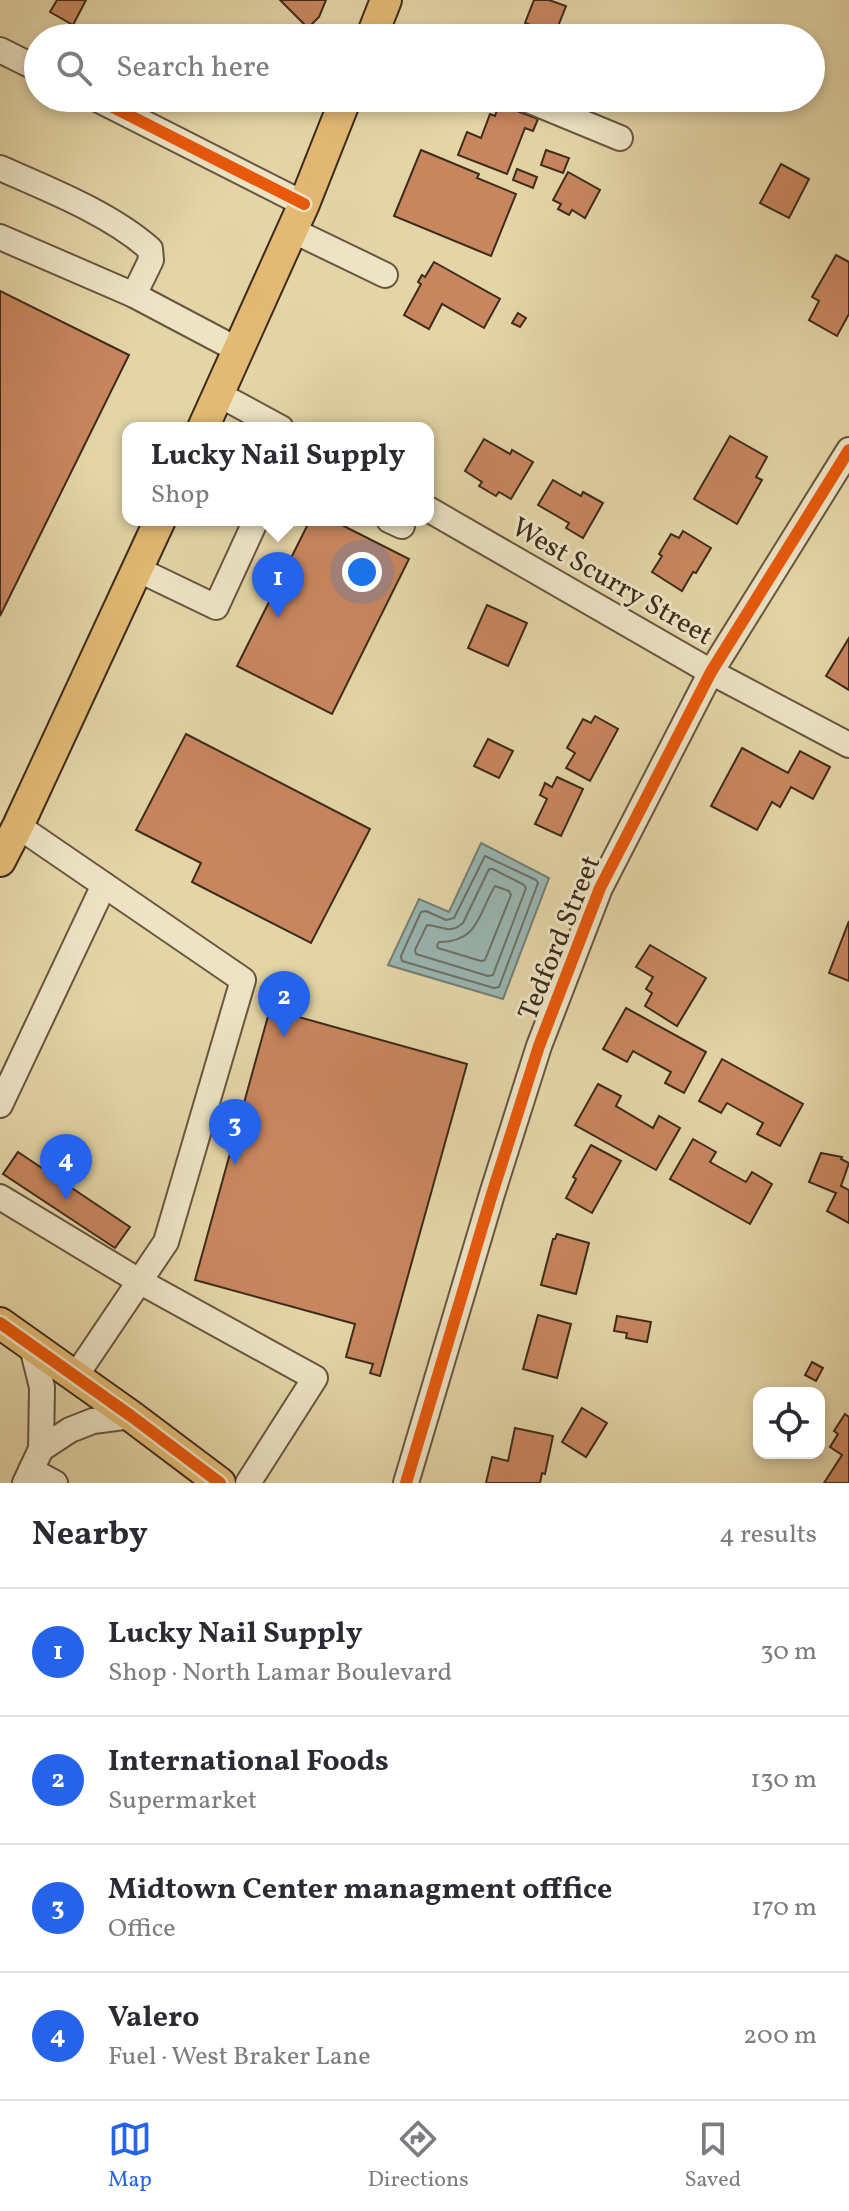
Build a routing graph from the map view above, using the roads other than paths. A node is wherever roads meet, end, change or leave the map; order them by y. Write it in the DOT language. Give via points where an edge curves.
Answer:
graph roads {
  1 [pos="386,0"];
  2 [pos="377,24"];
  3 [pos="0,50"];
  4 [pos="24,62"];
  5 [pos="119,112"];
  6 [pos="340,112"];
  7 [pos="557,112"];
  8 [pos="620,138"];
  9 [pos="0,168"];
  10 [pos="298,217"];
  11 [pos="0,237"];
  12 [pos="385,275"];
  13 [pos="134,295"];
  14 [pos="238,350"];
  15 [pos="218,394"];
  16 [pos="206,422"];
  17 [pos="270,422"];
  18 [pos="849,450"];
  19 [pos="434,512"];
  20 [pos="157,526"];
  21 [pos="253,526"];
  22 [pos="137,569"];
  23 [pos="711,672"];
  24 [pos="849,745"];
  25 [pos="18,826"];
  26 [pos="0,861"];
  27 [pos="104,885"];
  28 [pos="0,1105"];
  29 [pos="0,1197"];
  30 [pos="139,1281"];
  31 [pos="0,1323"];
  32 [pos="32,1347"];
  33 [pos="75,1377"];
  34 [pos="131,1416"];
  35 [pos="32,1467"];
  36 [pos="55,1483"];
  37 [pos="220,1483"];
  38 [pos="248,1483"];
  39 [pos="406,1483"];
  1 -- 2 [label="main road"];
  3 -- 4 [label="street"];
  5 -- 10 [label="street"];
  6 -- 10 [label="main road"];
  7 -- 8 [label="street"];
  9 -- 13 [label="street" via="67,197 150,249 151,260"];
  10 -- 12 [label="street"];
  10 -- 14 [label="main road"];
  11 -- 13 [label="street"];
  13 -- 14 [label="street"];
  14 -- 15 [label="main road"];
  15 -- 16 [label="main road"];
  15 -- 17 [label="street"];
  18 -- 23 [label="street, Tedford Street"];
  19 -- 23 [label="street, West Scurry Street"];
  20 -- 22 [label="main road"];
  21 -- 22 [label="street" via="216,607"];
  22 -- 25 [label="main road"];
  23 -- 24 [label="street, West Scurry Street"];
  23 -- 39 [label="street, Tedford Street" via="600,888 539,1046"];
  25 -- 26 [label="main road"];
  25 -- 27 [label="street"];
  27 -- 28 [label="street"];
  27 -- 30 [label="street" via="243,980 166,1242"];
  29 -- 30 [label="street"];
  30 -- 33 [label="street"];
  30 -- 38 [label="street" via="315,1378"];
  31 -- 32 [label="main road"];
  32 -- 33 [label="main road"];
  32 -- 35 [label="street" via="42,1387"];
  33 -- 34 [label="main road"];
  34 -- 35 [label="street" via="70,1430"];
  34 -- 37 [label="main road"];
  35 -- 36 [label="street"];
}
